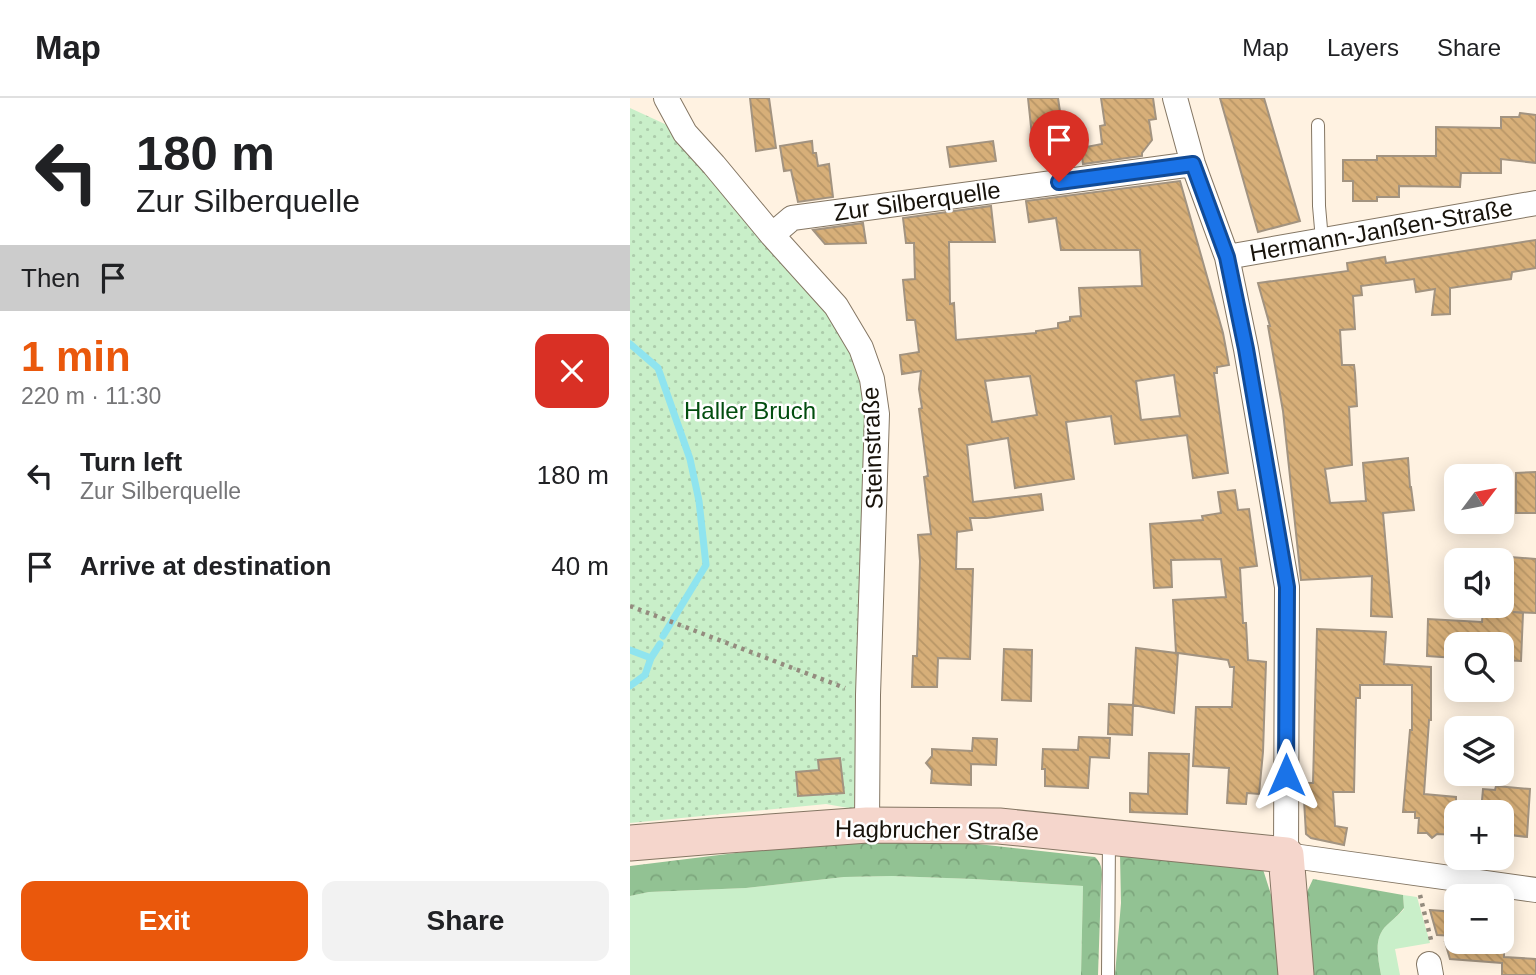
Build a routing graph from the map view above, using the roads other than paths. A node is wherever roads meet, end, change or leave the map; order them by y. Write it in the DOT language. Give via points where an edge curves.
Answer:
graph roads {
  1 [pos="666,98"];
  2 [pos="1175,98"];
  3 [pos="1318,125"];
  4 [pos="1193,164"];
  5 [pos="1536,203"];
  6 [pos="772,235"];
  7 [pos="1322,240"];
  8 [pos="1227,257"];
  9 [pos="867,825"];
  10 [pos="1109,837"];
  11 [pos="630,843"];
  12 [pos="1286,855"];
  13 [pos="1536,890"];
  14 [pos="1108,975"];
  15 [pos="1296,975"];
  1 -- 6 [label="street, Steinstraße" via="685,133"];
  2 -- 4 [label="street"];
  3 -- 7 [label="lane"];
  4 -- 6 [label="street, Zur Silberquelle" via="792,218"];
  4 -- 8 [label="street"];
  5 -- 7 [label="street, Hermann-Janßen-Straße"];
  6 -- 9 [label="street, Steinstraße" via="836,306 861,348 872,379 877,414"];
  7 -- 8 [label="street, Hermann-Janßen-Straße"];
  8 -- 12 [label="street" via="1287,587"];
  9 -- 10 [label="main road, Hagbrucher Straße" via="999,826"];
  9 -- 11 [label="main road, Hagbrucher Straße"];
  10 -- 12 [label="main road, Hagbrucher Straße"];
  10 -- 14 [label="lane"];
  12 -- 13 [label="street"];
  12 -- 15 [label="main road"];
}
